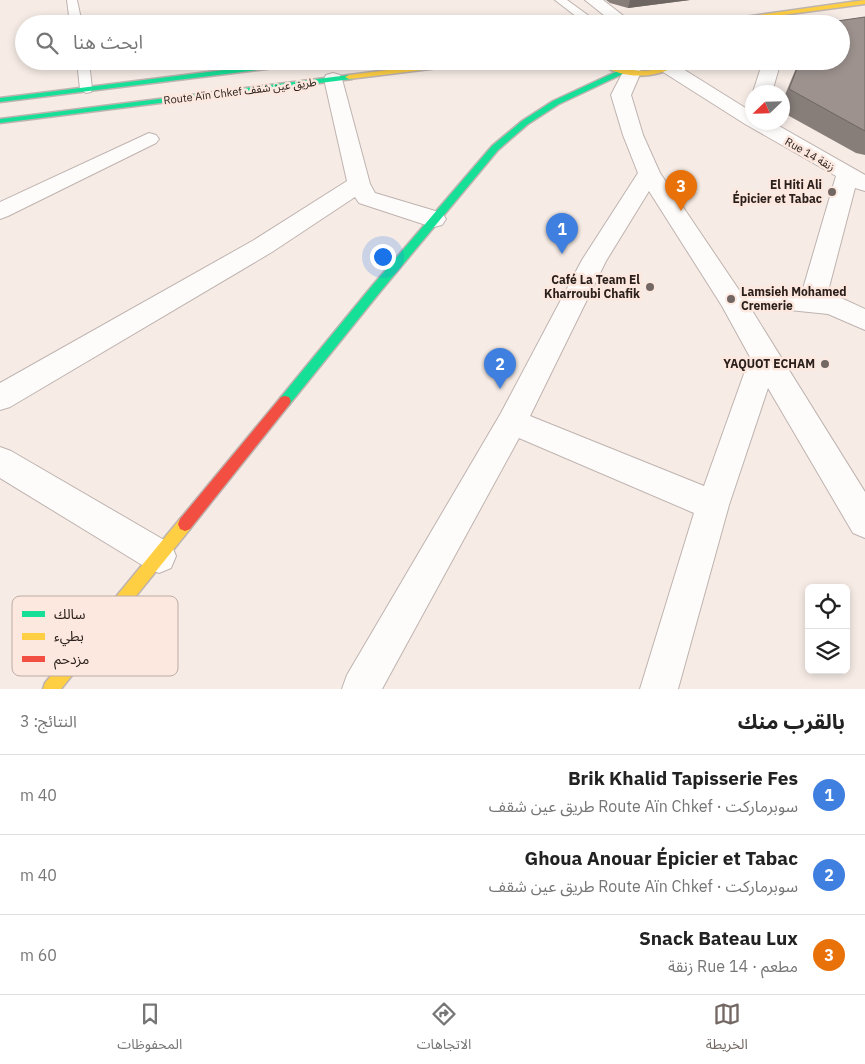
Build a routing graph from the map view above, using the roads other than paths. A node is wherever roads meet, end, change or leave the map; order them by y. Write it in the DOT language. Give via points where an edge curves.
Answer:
graph roads {
  1 [pos="72,0"];
  2 [pos="560,0"];
  3 [pos="593,0"];
  4 [pos="865,2"];
  5 [pos="74,15"];
  6 [pos="581,15"];
  7 [pos="614,15"];
  8 [pos="766,15"];
  9 [pos="83,70"];
  10 [pos="241,70"];
  11 [pos="406,70"];
  12 [pos="626,70"];
  13 [pos="657,70"];
  14 [pos="680,70"];
  15 [pos="769,70"];
  16 [pos="629,71"];
  17 [pos="333,79"];
  18 [pos="765,85"];
  19 [pos="86,89"];
  20 [pos="0,100"];
  21 [pos="745,115"];
  22 [pos="0,121"];
  23 [pos="770,130"];
  24 [pos="149,139"];
  25 [pos="649,173"];
  26 [pos="856,180"];
  27 [pos="359,184"];
  28 [pos="0,211"];
  29 [pos="434,219"];
  30 [pos="732,300"];
  31 [pos="812,303"];
  32 [pos="865,320"];
  33 [pos="764,357"];
  34 [pos="0,398"];
  35 [pos="512,422"];
  36 [pos="0,461"];
  37 [pos="713,504"];
  38 [pos="865,522"];
  39 [pos="159,556"];
  40 [pos="127,596"];
  41 [pos="62,676"];
  42 [pos="51,689"];
  43 [pos="361,689"];
  44 [pos="659,689"];
  1 -- 5 [label="lane"];
  2 -- 6 [label="lane"];
  3 -- 7 [label="street"];
  4 -- 8 [label="main road"];
  9 -- 19 [label="lane"];
  10 -- 19 [label="main road, Route Aïn Chkef طريق عين شقف"];
  11 -- 17 [label="main road, Route Aïn Chkef طريق عين شقف"];
  12 -- 16 [label="main road"];
  13 -- 16 [label="main road" via="648,73"];
  14 -- 21 [label="street"];
  15 -- 18 [label="street"];
  16 -- 25 [label="street" via="621,95"];
  16 -- 29 [label="main road" via="564,95 516,126"];
  17 -- 22 [label="main road, Route Aïn Chkef طريق عين شقف"];
  17 -- 27 [label="street"];
  19 -- 20 [label="main road, Route Aïn Chkef طريق عين شقف"];
  23 -- 26 [label="street, Rue 14 زنقة"];
  24 -- 28 [label="street"];
  25 -- 30 [label="street"];
  25 -- 35 [label="street" via="594,260"];
  26 -- 31 [label="street"];
  27 -- 29 [label="street" via="367,198"];
  27 -- 34 [label="street" via="264,246"];
  29 -- 39 [label="main road"];
  30 -- 31 [label="street" via="780,299"];
  30 -- 33 [label="street"];
  31 -- 32 [label="street" via="832,305"];
  33 -- 37 [label="street"];
  33 -- 38 [label="street"];
  35 -- 37 [label="street"];
  35 -- 43 [label="street"];
  36 -- 39 [label="street"];
  37 -- 44 [label="street"];
  39 -- 40 [label="main road"];
  41 -- 42 [label="main road"];
}
